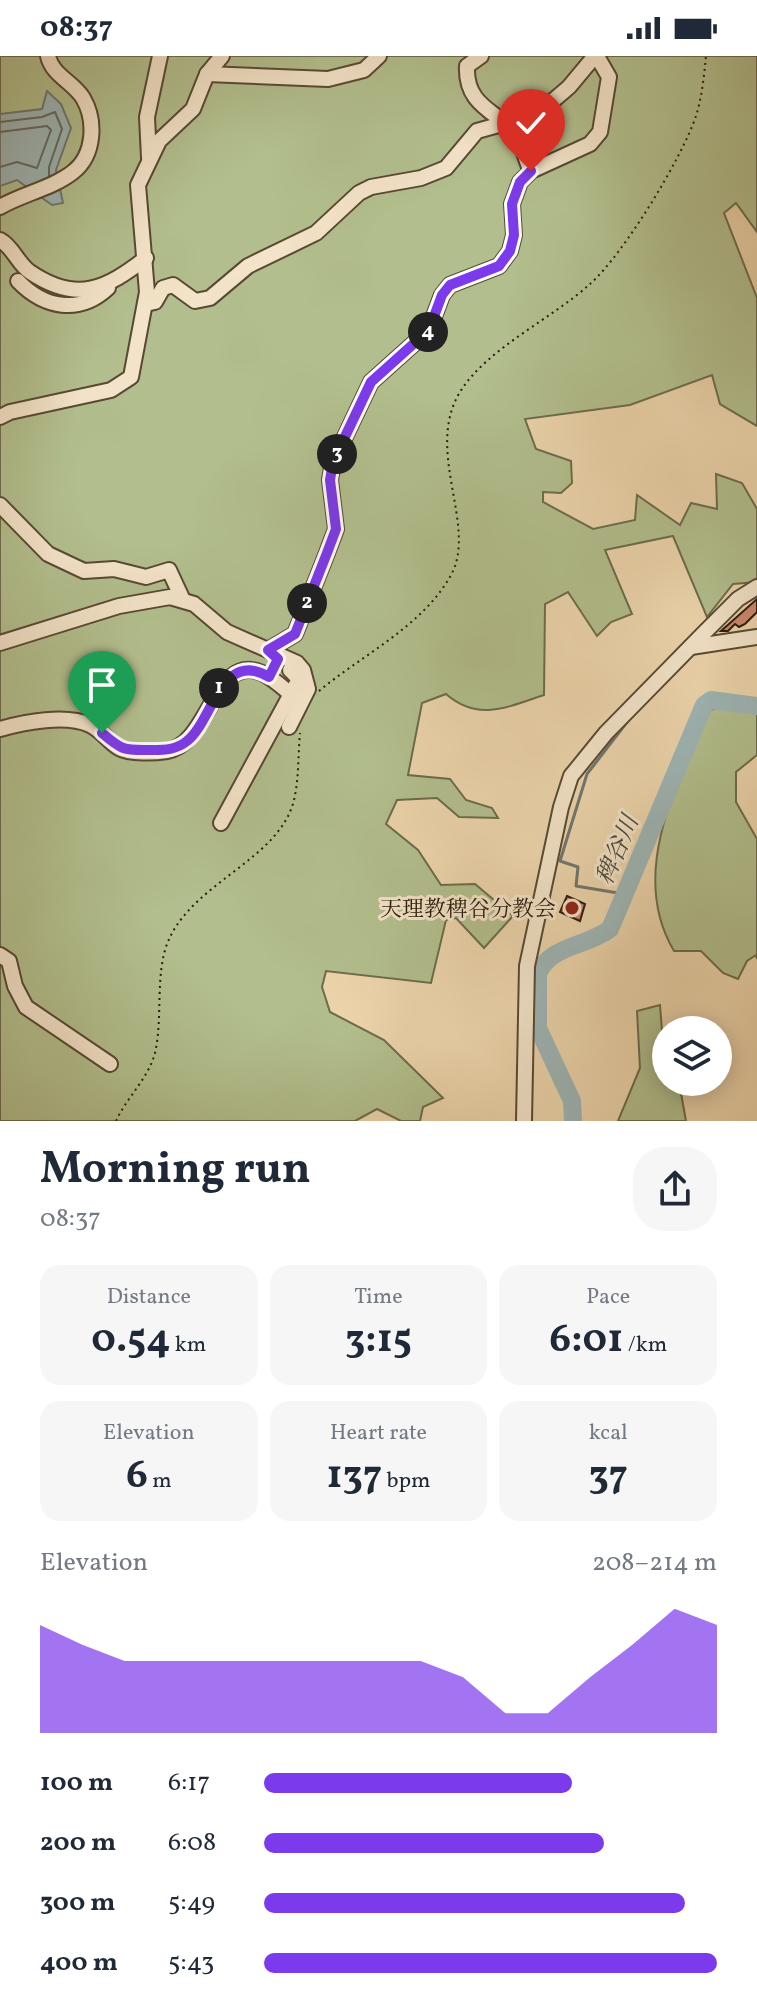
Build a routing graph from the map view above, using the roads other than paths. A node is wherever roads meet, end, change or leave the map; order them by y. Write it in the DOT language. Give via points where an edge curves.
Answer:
graph roads {
  1 [pos="48,56"];
  2 [pos="160,56"];
  3 [pos="222,56"];
  4 [pos="379,56"];
  5 [pos="481,56"];
  6 [pos="207,74"];
  7 [pos="502,124"];
  8 [pos="515,133"];
  9 [pos="149,159"];
  10 [pos="531,171"];
  11 [pos="0,207"];
  12 [pos="0,240"];
  13 [pos="146,258"];
  14 [pos="18,281"];
  15 [pos="114,282"];
  16 [pos="145,304"];
  17 [pos="0,417"];
  18 [pos="0,505"];
  19 [pos="757,587"];
  20 [pos="182,598"];
  21 [pos="757,637"];
  22 [pos="0,643"];
  23 [pos="691,647"];
  24 [pos="273,654"];
  25 [pos="269,677"];
  26 [pos="292,695"];
  27 [pos="289,727"];
  28 [pos="0,729"];
  29 [pos="221,823"];
  30 [pos="0,955"];
  31 [pos="110,1064"];
  32 [pos="524,1121"];
  1 -- 11 [label="street" via="91,116 86,155 65,177"];
  2 -- 9 [label="street" via="147,117"];
  3 -- 6 [label="street"];
  4 -- 6 [label="street" via="364,70 328,79"];
  5 -- 7 [label="street" via="467,66 467,76 483,110"];
  6 -- 9 [label="street" via="193,109 159,141"];
  7 -- 8 [label="street"];
  7 -- 16 [label="street" via="477,131 446,168 359,193 316,233 248,266 210,298 195,301 173,285"];
  8 -- 10 [label="street"];
  8 -- 10 [label="street" via="598,58 609,77 600,132 590,144"];
  9 -- 13 [label="street" via="138,185"];
  10 -- 24 [label="street" via="520,182 512,204 514,235 499,266 450,285 429,330 371,382 333,462 336,529 295,634"];
  12 -- 15 [label="street" via="30,272 59,285 80,291"];
  13 -- 15 [label="street"];
  13 -- 16 [label="street"];
  14 -- 15 [label="street" via="33,294 69,308 87,303"];
  16 -- 17 [label="street" via="131,377 111,390"];
  18 -- 20 [label="street" via="48,554 84,571 114,569 146,577 169,570"];
  19 -- 23 [label="street"];
  20 -- 22 [label="street" via="155,597"];
  20 -- 24 [label="street" via="227,632"];
  21 -- 23 [label="street"];
  23 -- 32 [label="street" via="571,776 527,966"];
  24 -- 25 [label="street"];
  24 -- 26 [label="street" via="299,679"];
  24 -- 27 [label="street" via="297,663 308,689"];
  25 -- 26 [label="street"];
  25 -- 28 [label="street" via="248,670 233,676 220,687 187,741 168,751 130,752 90,725 71,722"];
  26 -- 29 [label="street"];
  30 -- 31 [label="street" via="9,961 26,1007"];
}
